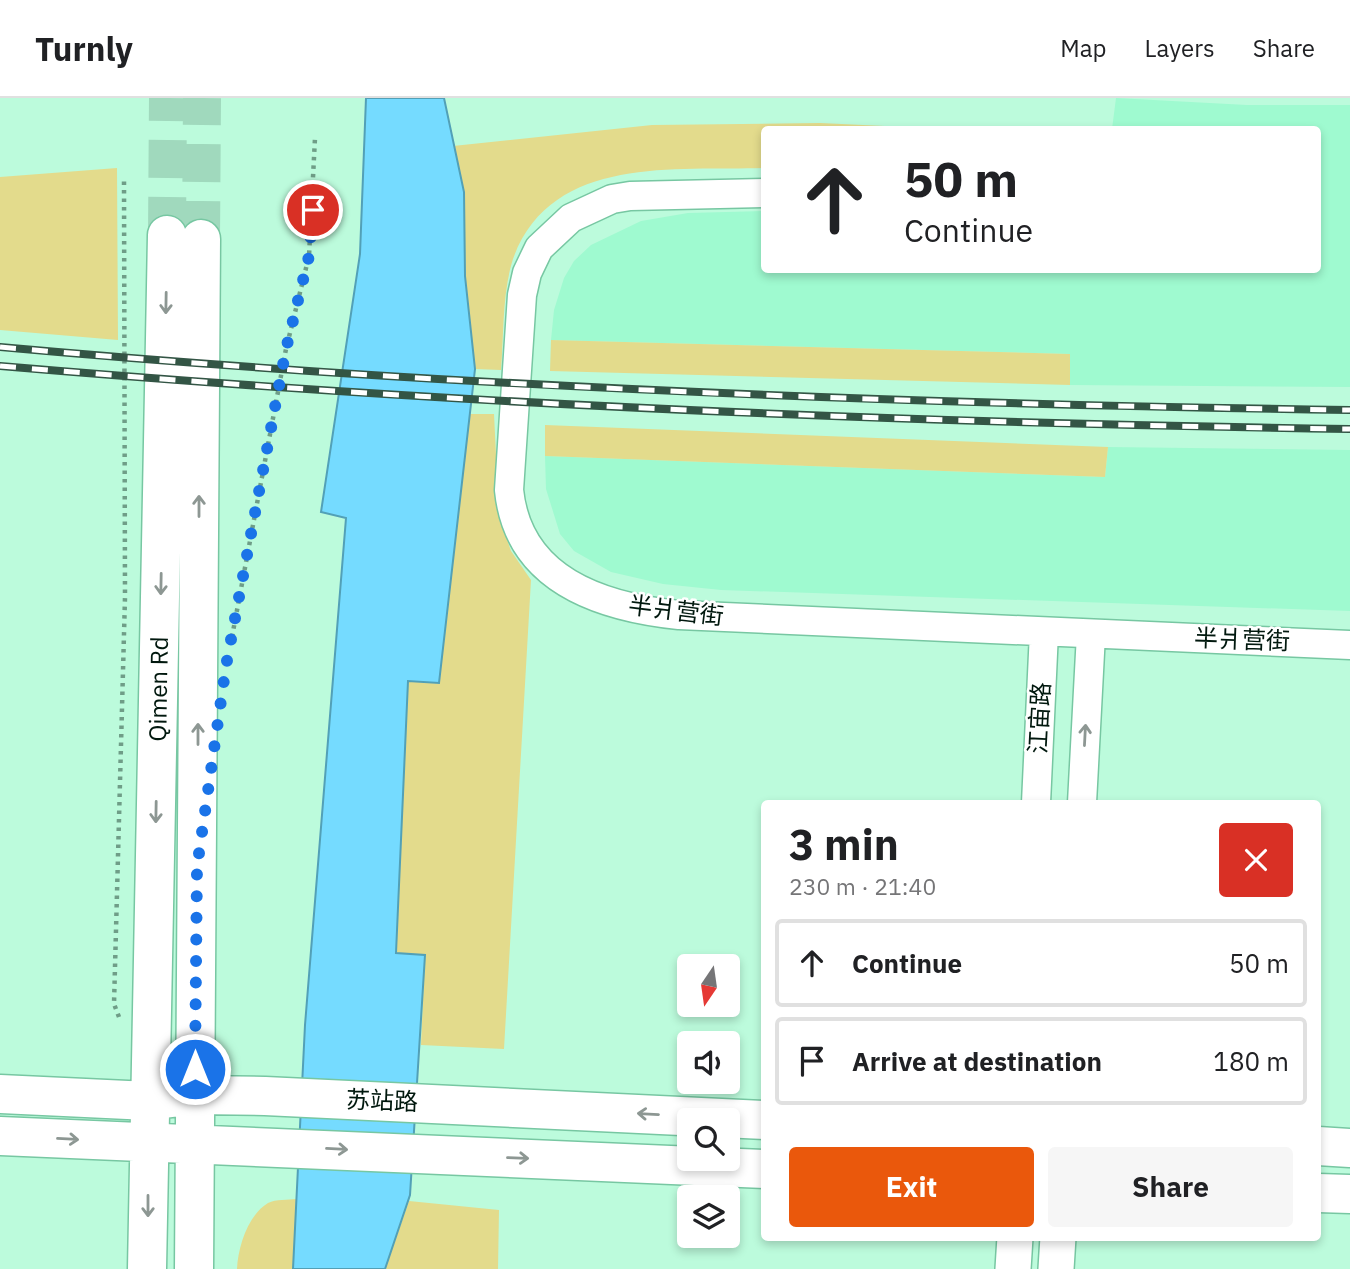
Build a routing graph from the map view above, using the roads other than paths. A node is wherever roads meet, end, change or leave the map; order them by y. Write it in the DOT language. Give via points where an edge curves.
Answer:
graph roads {
  1 [pos="761,193"];
  2 [pos="184,237"];
  3 [pos="182,442"];
  4 [pos="1044,632"];
  5 [pos="1091,634"];
  6 [pos="1350,645"];
  7 [pos="1036,800"];
  8 [pos="1082,800"];
  9 [pos="0,1094"];
  10 [pos="195,1095"];
  11 [pos="149,1101"];
  12 [pos="761,1120"];
  13 [pos="0,1136"];
  14 [pos="148,1143"];
  15 [pos="194,1145"];
  16 [pos="1321,1146"];
  17 [pos="1350,1148"];
  18 [pos="761,1168"];
  19 [pos="1321,1193"];
  20 [pos="1350,1194"];
  21 [pos="1015,1241"];
  22 [pos="1058,1241"];
  23 [pos="147,1269"];
  24 [pos="194,1269"];
  25 [pos="1013,1269"];
  26 [pos="1056,1269"];
  1 -- 4 [label="street, 半爿营街" via="612,199 571,218 539,248 527,273 519,318 509,490 519,531 543,565 584,594 654,612"];
  2 -- 3 [label="main road, Qimen Rd"];
  10 -- 3 [label="main road, Qimen Rd, one-way"];
  3 -- 11 [label="main road, Qimen Rd, one-way"];
  4 -- 5 [label="street, 半爿营街"];
  4 -- 7 [label="street, 江宙路"];
  5 -- 6 [label="street, 半爿营街"];
  8 -- 5 [label="street, 江宙路, one-way"];
  9 -- 11 [label="main road, 苏站路"];
  10 -- 11 [label="main road, 苏站路"];
  12 -- 10 [label="main road, 苏站路, one-way"];
  10 -- 15 [label="main road, Qimen Rd"];
  11 -- 14 [label="main road, Qimen Rd"];
  13 -- 14 [label="main road, 苏站路, one-way"];
  14 -- 15 [label="main road, 苏站路"];
  14 -- 23 [label="main road, Qimen Rd, one-way"];
  15 -- 18 [label="main road, 苏站路, one-way"];
  15 -- 24 [label="main road, Qimen Rd"];
  16 -- 17 [label="main road"];
  19 -- 20 [label="main road"];
  21 -- 25 [label="street"];
  22 -- 26 [label="street"];
}
